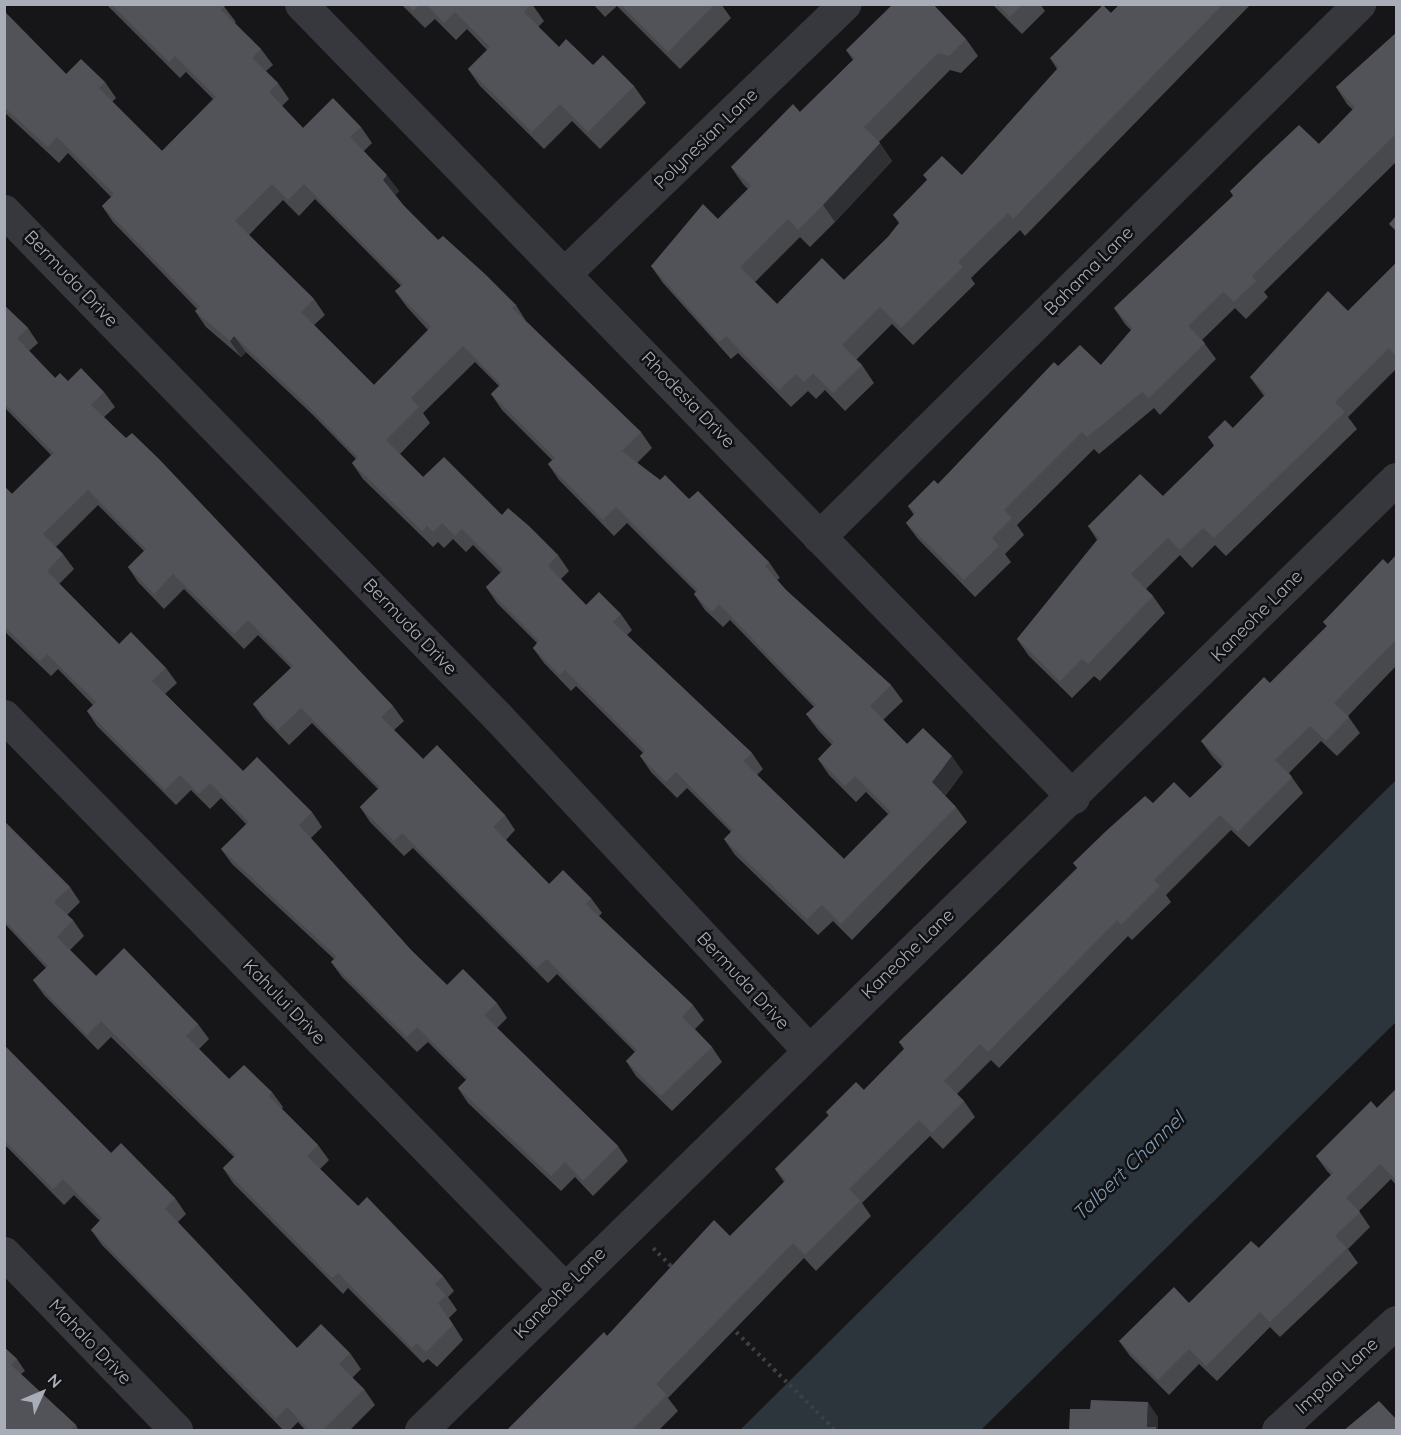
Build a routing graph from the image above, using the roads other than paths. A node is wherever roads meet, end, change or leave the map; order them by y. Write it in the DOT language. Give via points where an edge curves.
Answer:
graph roads {
  1 [pos="301,4"];
  2 [pos="1359,4"];
  3 [pos="830,10"];
  4 [pos="4,211"];
  5 [pos="565,273"];
  6 [pos="1396,479"];
  7 [pos="819,537"];
  8 [pos="4,716"];
  9 [pos="1073,797"];
  10 [pos="808,1050"];
  11 [pos="4,1253"];
  12 [pos="564,1288"];
  13 [pos="1396,1322"];
  14 [pos="176,1431"];
  15 [pos="421,1431"];
  16 [pos="1278,1431"];
  1 -- 5 [label="street, Rhodesia Drive"];
  2 -- 7 [label="street, Bahama Lane"];
  3 -- 5 [label="street, Polynesian Lane"];
  4 -- 10 [label="street, Bermuda Drive" via="498,717"];
  5 -- 7 [label="street, Rhodesia Drive"];
  6 -- 9 [label="street, Kaneohe Lane"];
  7 -- 9 [label="street, Rhodesia Drive"];
  8 -- 12 [label="street, Kahului Drive"];
  9 -- 10 [label="street, Kaneohe Lane"];
  10 -- 12 [label="street, Kaneohe Lane"];
  11 -- 14 [label="street, Mahalo Drive"];
  12 -- 15 [label="street, Kaneohe Lane"];
  13 -- 16 [label="street, Impala Lane"];
}
